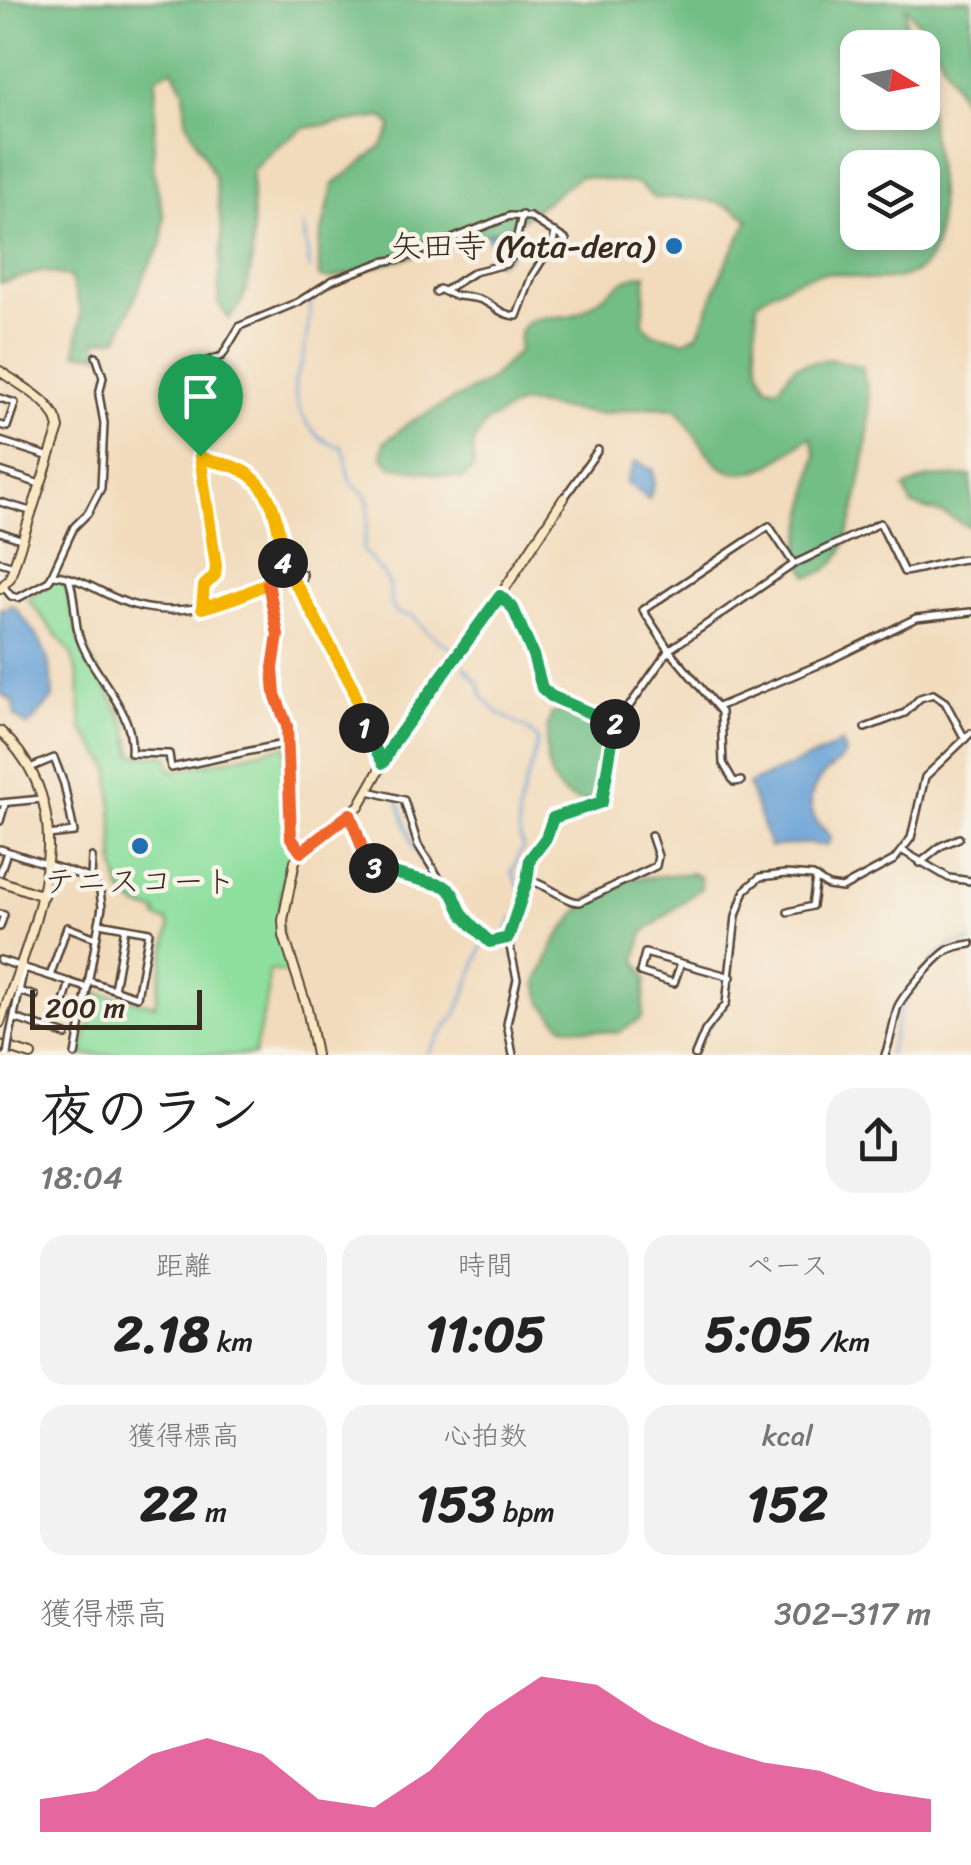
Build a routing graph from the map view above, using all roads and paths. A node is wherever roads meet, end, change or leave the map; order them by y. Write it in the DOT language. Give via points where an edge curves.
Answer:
graph roads {
  1 [pos="522,216"];
  2 [pos="555,232"];
  3 [pos="566,240"];
  4 [pos="444,291"];
  5 [pos="436,292"];
  6 [pos="96,356"];
  7 [pos="0,371"];
  8 [pos="0,398"];
  9 [pos="0,425"];
  10 [pos="0,441"];
  11 [pos="598,450"];
  12 [pos="200,456"];
  13 [pos="50,457"];
  14 [pos="0,471"];
  15 [pos="41,484"];
  16 [pos="564,498"];
  17 [pos="0,502"];
  18 [pos="32,512"];
  19 [pos="0,532"];
  20 [pos="23,540"];
  21 [pos="971,559"];
  22 [pos="0,562"];
  23 [pos="794,564"];
  24 [pos="14,566"];
  25 [pos="287,572"];
  26 [pos="53,575"];
  27 [pos="69,578"];
  28 [pos="268,583"];
  29 [pos="2,588"];
  30 [pos="301,592"];
  31 [pos="500,596"];
  32 [pos="202,608"];
  33 [pos="971,612"];
  34 [pos="669,650"];
  35 [pos="718,707"];
  36 [pos="616,724"];
  37 [pos="866,728"];
  38 [pos="0,731"];
  39 [pos="971,733"];
  40 [pos="966,739"];
  41 [pos="288,743"];
  42 [pos="383,763"];
  43 [pos="30,768"];
  44 [pos="741,781"];
  45 [pos="368,791"];
  46 [pos="42,799"];
  47 [pos="3,803"];
  48 [pos="350,814"];
  49 [pos="0,821"];
  50 [pos="48,835"];
  51 [pos="650,835"];
  52 [pos="960,838"];
  53 [pos="4,850"];
  54 [pos="903,851"];
  55 [pos="301,852"];
  56 [pos="92,858"];
  57 [pos="920,863"];
  58 [pos="49,866"];
  59 [pos="0,873"];
  60 [pos="816,878"];
  61 [pos="90,880"];
  62 [pos="527,880"];
  63 [pos="971,881"];
  64 [pos="0,882"];
  65 [pos="439,885"];
  66 [pos="43,896"];
  67 [pos="788,912"];
  68 [pos="0,914"];
  69 [pos="99,923"];
  70 [pos="0,927"];
  71 [pos="125,928"];
  72 [pos="96,938"];
  73 [pos="508,938"];
  74 [pos="971,944"];
  75 [pos="0,960"];
  76 [pos="681,963"];
  77 [pos="22,967"];
  78 [pos="50,976"];
  79 [pos="731,978"];
  80 [pos="70,982"];
  81 [pos="88,984"];
  82 [pos="114,990"];
  83 [pos="19,991"];
  84 [pos="35,996"];
  85 [pos="60,1012"];
  86 [pos="14,1018"];
  87 [pos="0,1024"];
  88 [pos="66,1036"];
  89 [pos="0,1045"];
  90 [pos="7,1055"];
  91 [pos="31,1055"];
  92 [pos="74,1055"];
  93 [pos="316,1055"];
  94 [pos="513,1055"];
  95 [pos="694,1055"];
  96 [pos="884,1055"];
  1 -- 2 [label="street"];
  1 -- 4 [label="street" via="506,264 474,272"];
  1 -- 12 [label="street" via="366,267 240,326 222,356 192,372"];
  2 -- 3 [label="street"];
  2 -- 4 [label="street" via="517,316"];
  4 -- 5 [label="street"];
  6 -- 26 [label="street" via="103,377 102,484"];
  7 -- 13 [label="main road" via="55,414"];
  8 -- 9 [label="street" via="14,403 7,427"];
  10 -- 13 [label="street"];
  11 -- 16 [label="street"];
  12 -- 25 [label="street" via="244,470 271,498"];
  12 -- 32 [label="street" via="216,566 204,586"];
  13 -- 15 [label="main road"];
  14 -- 15 [label="street"];
  15 -- 18 [label="main road"];
  16 -- 31 [label="main road"];
  17 -- 18 [label="street"];
  18 -- 20 [label="main road"];
  19 -- 20 [label="street"];
  20 -- 24 [label="main road"];
  21 -- 23 [label="street" via="904,572 880,522"];
  22 -- 24 [label="street"];
  23 -- 34 [label="street"];
  23 -- 34 [label="street" via="769,526 643,610"];
  24 -- 29 [label="main road"];
  25 -- 28 [label="street"];
  25 -- 30 [label="street"];
  25 -- 30 [label="street" via="303,574"];
  26 -- 27 [label="street"];
  26 -- 29 [label="street" via="18,598"];
  27 -- 32 [label="street" via="139,606"];
  27 -- 41 [label="street" via="78,633 126,718 132,753 169,754 171,768"];
  28 -- 32 [label="street"];
  28 -- 41 [label="street" via="278,635 275,694"];
  30 -- 42 [label="street" via="353,688"];
  31 -- 36 [label="street" via="513,608 542,688"];
  31 -- 42 [label="main road"];
  33 -- 35 [label="street" via="916,618"];
  34 -- 35 [label="street"];
  34 -- 36 [label="street"];
  35 -- 44 [label="street" via="723,763 734,782"];
  36 -- 62 [label="street" via="602,802 553,818 530,859"];
  37 -- 40 [label="street" via="932,694"];
  38 -- 43 [label="main road"];
  39 -- 40 [label="street"];
  40 -- 54 [label="street" via="922,783"];
  41 -- 55 [label="street" via="291,838"];
  42 -- 45 [label="main road"];
  43 -- 46 [label="main road"];
  43 -- 50 [label="street" via="54,758 64,784 74,832"];
  45 -- 48 [label="main road"];
  45 -- 65 [label="street" via="404,800"];
  46 -- 47 [label="street"];
  46 -- 50 [label="main road"];
  47 -- 49 [label="street"];
  48 -- 55 [label="main road"];
  48 -- 65 [label="street" via="368,864"];
  50 -- 58 [label="main road"];
  51 -- 62 [label="street" via="656,866 580,902"];
  52 -- 57 [label="street"];
  53 -- 58 [label="street"];
  53 -- 59 [label="street"];
  54 -- 57 [label="street"];
  54 -- 60 [label="street" via="850,886 835,888"];
  55 -- 93 [label="main road" via="290,876 284,936"];
  56 -- 61 [label="street"];
  57 -- 63 [label="street"];
  58 -- 61 [label="street"];
  58 -- 66 [label="main road"];
  60 -- 67 [label="street" via="812,906"];
  60 -- 79 [label="street" via="768,874 745,890"];
  61 -- 69 [label="street" via="102,898"];
  62 -- 73 [label="street"];
  64 -- 66 [label="main road"];
  65 -- 73 [label="street" via="452,891 486,939"];
  66 -- 77 [label="main road"];
  68 -- 70 [label="street"];
  69 -- 71 [label="street"];
  69 -- 72 [label="street"];
  71 -- 82 [label="street"];
  71 -- 82 [label="street" via="149,932 137,997"];
  72 -- 78 [label="street" via="68,928"];
  72 -- 81 [label="street"];
  73 -- 94 [label="street" via="517,978 507,1024"];
  74 -- 96 [label="street" via="945,952 922,974 898,1006"];
  75 -- 77 [label="street"];
  76 -- 76 [label="street" via="645,952 640,972 674,983"];
  76 -- 79 [label="street"];
  77 -- 78 [label="street"];
  77 -- 83 [label="street"];
  77 -- 87 [label="main road"];
  78 -- 80 [label="street"];
  79 -- 95 [label="street" via="726,1004"];
  80 -- 81 [label="street"];
  80 -- 85 [label="street"];
  81 -- 82 [label="street"];
  81 -- 92 [label="street"];
  83 -- 84 [label="street"];
  83 -- 86 [label="street"];
  86 -- 88 [label="street"];
  86 -- 90 [label="street, bridge"];
  89 -- 91 [label="main road"];
}
